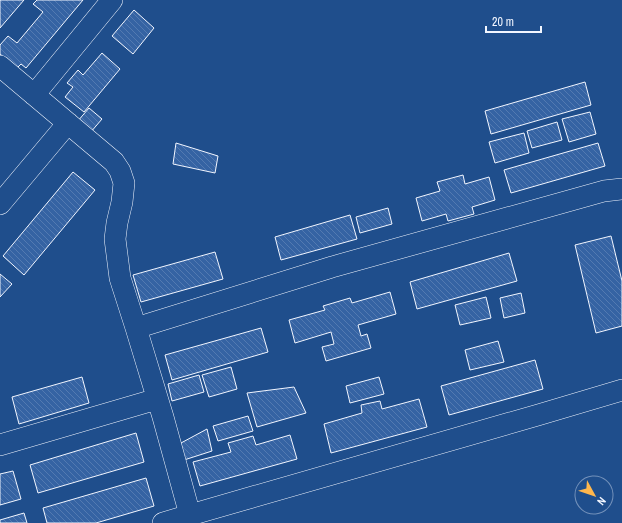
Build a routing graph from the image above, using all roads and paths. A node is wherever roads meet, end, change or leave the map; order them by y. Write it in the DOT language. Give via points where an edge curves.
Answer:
graph roads {
  1 [pos="112,0"];
  2 [pos="0,66"];
  3 [pos="34,95"];
  4 [pos="68,123"];
  5 [pos="622,189"];
  6 [pos="0,204"];
  7 [pos="136,328"];
  8 [pos="622,390"];
  9 [pos="157,399"];
  10 [pos="0,445"];
  11 [pos="190,515"];
  12 [pos="163,523"];
  1 -- 3 [label="street"];
  2 -- 3 [label="street"];
  3 -- 4 [label="street"];
  4 -- 6 [label="street"];
  4 -- 7 [label="street" via="114,162 120,171 124,184 115,239 120,278"];
  5 -- 7 [label="street" via="604,191 332,268"];
  7 -- 9 [label="street"];
  8 -- 11 [label="street"];
  9 -- 10 [label="street"];
  9 -- 11 [label="street"];
  11 -- 12 [label="street"];
}
